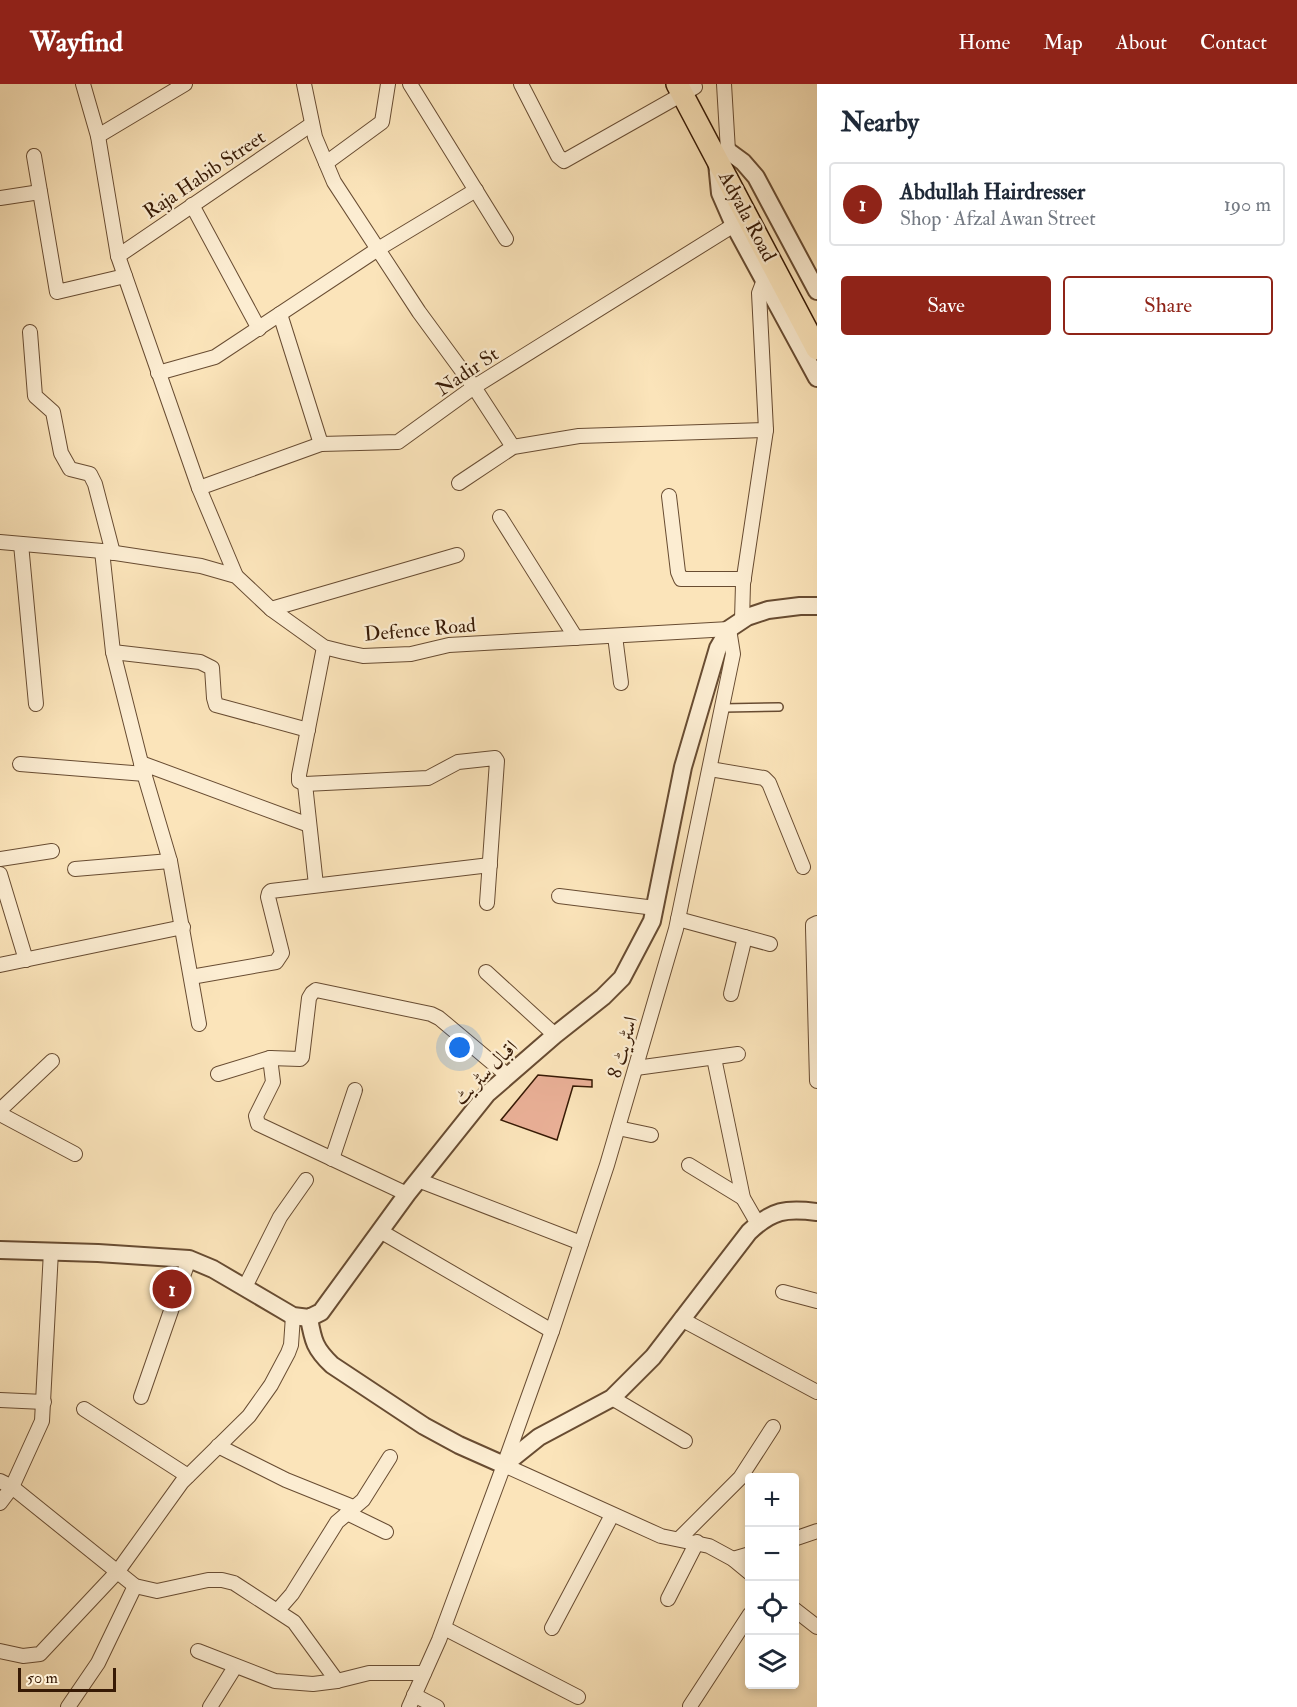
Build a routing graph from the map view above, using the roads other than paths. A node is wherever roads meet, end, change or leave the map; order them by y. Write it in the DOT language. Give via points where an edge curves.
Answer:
graph roads {
  1 [pos="83,84"];
  2 [pos="185,84"];
  3 [pos="304,84"];
  4 [pos="388,84"];
  5 [pos="410,84"];
  6 [pos="521,84"];
  7 [pos="724,84"];
  8 [pos="687,87"];
  9 [pos="312,124"];
  10 [pos="98,136"];
  11 [pos="722,154"];
  12 [pos="34,156"];
  13 [pos="326,163"];
  14 [pos="741,187"];
  15 [pos="476,190"];
  16 [pos="40,192"];
  17 [pos="0,198"];
  18 [pos="192,205"];
  19 [pos="734,225"];
  20 [pos="506,239"];
  21 [pos="378,249"];
  22 [pos="118,256"];
  23 [pos="125,276"];
  24 [pos="764,280"];
  25 [pos="817,291"];
  26 [pos="280,314"];
  27 [pos="817,325"];
  28 [pos="259,329"];
  29 [pos="30,332"];
  30 [pos="817,349"];
  31 [pos="158,373"];
  32 [pos="817,378"];
  33 [pos="474,387"];
  34 [pos="766,430"];
  35 [pos="321,444"];
  36 [pos="513,447"];
  37 [pos="459,483"];
  38 [pos="199,488"];
  39 [pos="669,496"];
  40 [pos="500,517"];
  41 [pos="0,542"];
  42 [pos="21,544"];
  43 [pos="107,552"];
  44 [pos="458,555"];
  45 [pos="236,576"];
  46 [pos="744,579"];
  47 [pos="817,606"];
  48 [pos="271,609"];
  49 [pos="736,625"];
  50 [pos="615,636"];
  51 [pos="576,638"];
  52 [pos="324,647"];
  53 [pos="112,652"];
  54 [pos="621,683"];
  55 [pos="36,704"];
  56 [pos="779,707"];
  57 [pos="723,708"];
  58 [pos="308,730"];
  59 [pos="20,764"];
  60 [pos="143,769"];
  61 [pos="710,769"];
  62 [pos="305,784"];
  63 [pos="309,825"];
  64 [pos="52,850"];
  65 [pos="0,859"];
  66 [pos="170,861"];
  67 [pos="490,865"];
  68 [pos="803,867"];
  69 [pos="75,869"];
  70 [pos="0,874"];
  71 [pos="316,885"];
  72 [pos="559,896"];
  73 [pos="487,903"];
  74 [pos="655,908"];
  75 [pos="678,919"];
  76 [pos="817,923"];
  77 [pos="183,927"];
  78 [pos="745,937"];
  79 [pos="770,944"];
  80 [pos="26,960"];
  81 [pos="0,965"];
  82 [pos="486,972"];
  83 [pos="192,977"];
  84 [pos="816,991"];
  85 [pos="731,994"];
  86 [pos="199,1024"];
  87 [pos="555,1035"];
  88 [pos="738,1054"];
  89 [pos="270,1058"];
  90 [pos="714,1058"];
  91 [pos="52,1061"];
  92 [pos="636,1068"];
  93 [pos="218,1074"];
  94 [pos="508,1076"];
  95 [pos="817,1081"];
  96 [pos="355,1090"];
  97 [pos="0,1112"];
  98 [pos="618,1128"];
  99 [pos="651,1135"];
  100 [pos="75,1154"];
  101 [pos="332,1159"];
  102 [pos="689,1165"];
  103 [pos="306,1180"];
  104 [pos="418,1180"];
  105 [pos="407,1194"];
  106 [pos="743,1198"];
  107 [pos="817,1212"];
  108 [pos="758,1224"];
  109 [pos="380,1231"];
  110 [pos="581,1243"];
  111 [pos="0,1250"];
  112 [pos="51,1251"];
  113 [pos="189,1259"];
  114 [pos="244,1287"];
  115 [pos="783,1292"];
  116 [pos="817,1300"];
  117 [pos="301,1317"];
  118 [pos="681,1320"];
  119 [pos="552,1331"];
  120 [pos="817,1392"];
  121 [pos="141,1397"];
  122 [pos="612,1398"];
  123 [pos="0,1400"];
  124 [pos="44,1402"];
  125 [pos="84,1409"];
  126 [pos="773,1427"];
  127 [pos="685,1441"];
  128 [pos="218,1446"];
  129 [pos="390,1457"];
  130 [pos="504,1465"];
  131 [pos="188,1476"];
  132 [pos="6,1484"];
  133 [pos="0,1503"];
  134 [pos="350,1510"];
  135 [pos="612,1515"];
  136 [pos="817,1531"];
  137 [pos="386,1532"];
  138 [pos="799,1538"];
  139 [pos="679,1539"];
  140 [pos="697,1542"];
  141 [pos="745,1555"];
  142 [pos="733,1559"];
  143 [pos="745,1569"];
  144 [pos="118,1571"];
  145 [pos="135,1586"];
  146 [pos="668,1599"];
  147 [pos="278,1610"];
  148 [pos="799,1612"];
  149 [pos="745,1622"];
  150 [pos="817,1627"];
  151 [pos="444,1628"];
  152 [pos="552,1628"];
  153 [pos="198,1651"];
  154 [pos="0,1652"];
  155 [pos="235,1667"];
  156 [pos="424,1673"];
  157 [pos="337,1681"];
  158 [pos="578,1697"];
  159 [pos="411,1701"];
  160 [pos="690,1706"];
  161 [pos="68,1707"];
  162 [pos="210,1707"];
  163 [pos="437,1707"];
  1 -- 10 [label="street"];
  2 -- 10 [label="street"];
  3 -- 9 [label="street"];
  4 -- 13 [label="street" via="382,122"];
  5 -- 15 [label="street"];
  6 -- 8 [label="street" via="564,161"];
  7 -- 11 [label="street"];
  8 -- 11 [label="main road"];
  9 -- 13 [label="street"];
  9 -- 18 [label="street, Raja Habib Street"];
  10 -- 22 [label="street"];
  11 -- 14 [label="main road"];
  11 -- 19 [label="street" via="720,193"];
  11 -- 25 [label="street" via="743,162 756,177"];
  12 -- 16 [label="street"];
  13 -- 21 [label="street"];
  14 -- 27 [label="main road"];
  14 -- 30 [label="main road, Adyala Road"];
  15 -- 20 [label="street"];
  15 -- 21 [label="street"];
  16 -- 17 [label="street"];
  16 -- 23 [label="street" via="57,292"];
  18 -- 22 [label="street, Raja Habib Street"];
  18 -- 28 [label="street"];
  19 -- 24 [label="street"];
  19 -- 33 [label="street, Nadir St"];
  21 -- 26 [label="street"];
  21 -- 33 [label="street" via="418,312"];
  22 -- 23 [label="street"];
  23 -- 31 [label="street"];
  24 -- 32 [label="street"];
  24 -- 34 [label="street, اسٹریٹ 8" via="759,293"];
  26 -- 28 [label="street"];
  26 -- 35 [label="street"];
  28 -- 31 [label="street" via="215,357"];
  29 -- 43 [label="street" via="35,396 53,412 61,453 70,469 90,474 95,484"];
  31 -- 38 [label="street"];
  33 -- 35 [label="street, Nadir St" via="398,442"];
  33 -- 36 [label="street"];
  34 -- 36 [label="street" via="579,436"];
  34 -- 46 [label="street, اسٹریٹ 8"];
  35 -- 38 [label="street, Nadir St"];
  36 -- 37 [label="street"];
  38 -- 45 [label="street"];
  39 -- 46 [label="street" via="681,579"];
  40 -- 51 [label="street"];
  41 -- 42 [label="street, Defence Road"];
  42 -- 43 [label="street, Defence Road"];
  42 -- 55 [label="street"];
  43 -- 45 [label="street, Defence Road" via="201,566"];
  43 -- 53 [label="street"];
  44 -- 48 [label="street"];
  45 -- 48 [label="street, Defence Road"];
  46 -- 49 [label="street, اسٹریٹ 8"];
  47 -- 49 [label="street" via="768,610"];
  48 -- 52 [label="street, Defence Road"];
  49 -- 50 [label="street, Defence Road"];
  49 -- 57 [label="street, اسٹریٹ 8"];
  49 -- 74 [label="street, اقبال سٹریٹ" via="718,648 683,767"];
  50 -- 51 [label="street, Defence Road"];
  50 -- 54 [label="street"];
  51 -- 52 [label="street, Defence Road" via="450,645 411,654 363,656"];
  52 -- 58 [label="street"];
  53 -- 58 [label="street" via="206,664 212,668 216,705"];
  53 -- 60 [label="street"];
  56 -- 57 [label="lane"];
  57 -- 61 [label="street, اسٹریٹ 8"];
  58 -- 62 [label="street" via="299,775 299,782"];
  59 -- 60 [label="street"];
  60 -- 63 [label="street"];
  60 -- 66 [label="street"];
  61 -- 68 [label="street" via="764,778 769,783"];
  61 -- 75 [label="street, اسٹریٹ 8"];
  62 -- 63 [label="street"];
  62 -- 67 [label="street" via="428,778 458,762 495,758"];
  63 -- 71 [label="street"];
  64 -- 65 [label="street"];
  66 -- 69 [label="street"];
  66 -- 77 [label="street"];
  67 -- 71 [label="street"];
  67 -- 73 [label="street"];
  70 -- 80 [label="street"];
  71 -- 83 [label="street" via="269,893 282,953 276,962"];
  72 -- 74 [label="street"];
  74 -- 87 [label="street, اقبال سٹریٹ" via="622,978"];
  75 -- 78 [label="street"];
  75 -- 92 [label="street, اسٹریٹ 8"];
  76 -- 84 [label="street" via="813,925"];
  77 -- 80 [label="street"];
  77 -- 83 [label="street"];
  78 -- 79 [label="street"];
  78 -- 85 [label="street"];
  80 -- 81 [label="street"];
  82 -- 87 [label="street"];
  83 -- 86 [label="street"];
  84 -- 95 [label="street"];
  87 -- 94 [label="street, اقبال سٹریٹ"];
  88 -- 90 [label="street"];
  89 -- 93 [label="street"];
  89 -- 94 [label="street" via="302,1057 309,998 316,990 431,1014"];
  89 -- 101 [label="street" via="273,1082 256,1116 258,1124"];
  90 -- 92 [label="street"];
  90 -- 106 [label="street"];
  91 -- 97 [label="street"];
  92 -- 98 [label="street, اسٹریٹ 8"];
  94 -- 104 [label="street, اقبال سٹریٹ" via="487,1094"];
  96 -- 101 [label="street"];
  97 -- 100 [label="street"];
  98 -- 99 [label="street"];
  98 -- 110 [label="street, اسٹریٹ 8"];
  101 -- 105 [label="street"];
  102 -- 106 [label="street"];
  103 -- 114 [label="street" via="280,1217"];
  104 -- 105 [label="street, اقبال سٹریٹ"];
  104 -- 110 [label="street"];
  105 -- 109 [label="street, اقبال سٹریٹ"];
  106 -- 108 [label="street"];
  107 -- 108 [label="street" via="783,1210"];
  108 -- 118 [label="street"];
  109 -- 117 [label="street, اقبال سٹریٹ" via="321,1312"];
  109 -- 119 [label="street"];
  110 -- 119 [label="street, اسٹریٹ 8"];
  111 -- 112 [label="street"];
  112 -- 113 [label="street"];
  112 -- 124 [label="street"];
  113 -- 114 [label="street"];
  113 -- 121 [label="street"];
  114 -- 117 [label="street"];
  115 -- 116 [label="street"];
  117 -- 128 [label="street" via="271,1384 249,1416"];
  117 -- 130 [label="street" via="320,1353 332,1365 424,1426"];
  118 -- 120 [label="street"];
  118 -- 122 [label="street" via="653,1357"];
  119 -- 130 [label="street, اسٹریٹ 8"];
  122 -- 127 [label="street"];
  122 -- 130 [label="street" via="539,1437"];
  123 -- 124 [label="street"];
  124 -- 132 [label="street" via="42,1421"];
  125 -- 131 [label="street"];
  126 -- 139 [label="street" via="740,1478"];
  128 -- 131 [label="street"];
  128 -- 134 [label="street"];
  129 -- 134 [label="street" via="363,1500"];
  130 -- 135 [label="street"];
  130 -- 151 [label="street, اسٹریٹ 8"];
  131 -- 144 [label="street"];
  132 -- 133 [label="street"];
  132 -- 144 [label="street"];
  134 -- 137 [label="street"];
  134 -- 147 [label="street" via="337,1522"];
  135 -- 139 [label="street" via="661,1536"];
  135 -- 152 [label="street"];
  136 -- 138 [label="street"];
  139 -- 140 [label="street"];
  140 -- 142 [label="street"];
  140 -- 146 [label="street"];
  141 -- 142 [label="street"];
  142 -- 143 [label="street"];
  144 -- 145 [label="street"];
  144 -- 154 [label="street" via="40,1654"];
  145 -- 147 [label="street" via="157,1591 222,1580 234,1583"];
  145 -- 161 [label="street" via="98,1664"];
  147 -- 157 [label="street" via="294,1622"];
  148 -- 150 [label="street"];
  149 -- 160 [label="street"];
  151 -- 156 [label="street, اسٹریٹ 8"];
  151 -- 158 [label="street"];
  153 -- 155 [label="street"];
  155 -- 157 [label="street" via="275,1681"];
  155 -- 162 [label="street"];
  156 -- 157 [label="street" via="369,1673"];
  156 -- 159 [label="street, اسٹریٹ 8"];
  159 -- 163 [label="street"];
}
